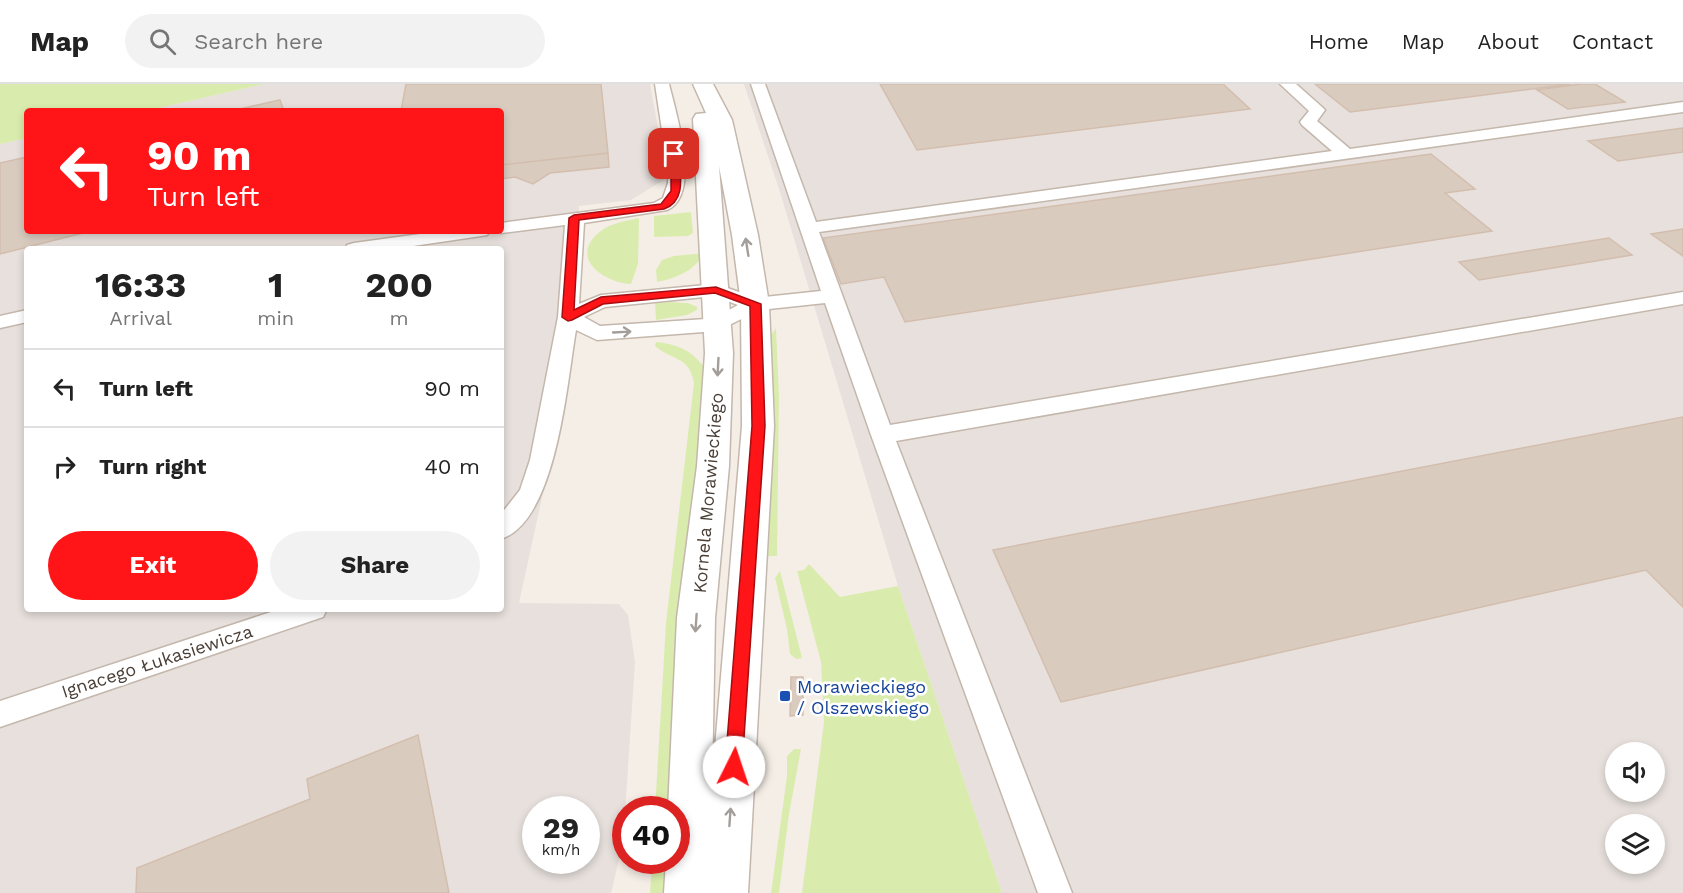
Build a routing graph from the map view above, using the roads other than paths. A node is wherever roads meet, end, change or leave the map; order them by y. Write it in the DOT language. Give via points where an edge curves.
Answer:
graph roads {
  1 [pos="662,84"];
  2 [pos="758,84"];
  3 [pos="1287,84"];
  4 [pos="705,89"];
  5 [pos="1683,107"];
  6 [pos="1346,154"];
  7 [pos="574,218"];
  8 [pos="504,228"];
  9 [pos="809,228"];
  10 [pos="461,234"];
  11 [pos="375,246"];
  12 [pos="833,296"];
  13 [pos="1683,298"];
  14 [pos="756,304"];
  15 [pos="716,307"];
  16 [pos="24,317"];
  17 [pos="568,317"];
  18 [pos="0,322"];
  19 [pos="882,435"];
  20 [pos="504,526"];
  21 [pos="305,612"];
  22 [pos="0,714"];
  23 [pos="687,893"];
  24 [pos="725,893"];
  25 [pos="1055,893"];
  1 -- 7 [label="lane" via="673,136 676,191 670,202"];
  2 -- 9 [label="lane"];
  3 -- 6 [label="lane" via="1317,110 1308,122"];
  14 -- 4 [label="street, Kornela Morawieckiego, one-way" via="721,120"];
  4 -- 15 [label="street, Kornela Morawieckiego"];
  5 -- 6 [label="lane"];
  6 -- 9 [label="lane"];
  7 -- 8 [label="lane"];
  7 -- 17 [label="lane"];
  9 -- 12 [label="lane"];
  10 -- 11 [label="lane"];
  12 -- 14 [label="lane"];
  12 -- 19 [label="lane"];
  13 -- 19 [label="lane"];
  14 -- 15 [label="lane"];
  14 -- 15 [label="lane"];
  24 -- 14 [label="street, Kornela Morawieckiego, one-way" via="758,426"];
  15 -- 17 [label="lane" via="601,301"];
  17 -- 15 [label="lane, one-way" via="597,333"];
  15 -- 23 [label="street, Kornela Morawieckiego, one-way" via="713,466 696,618"];
  16 -- 18 [label="lane"];
  17 -- 20 [label="lane" via="542,460 531,493"];
  19 -- 25 [label="lane"];
  21 -- 22 [label="lane, Ignacego Łukasiewicza"];
}
